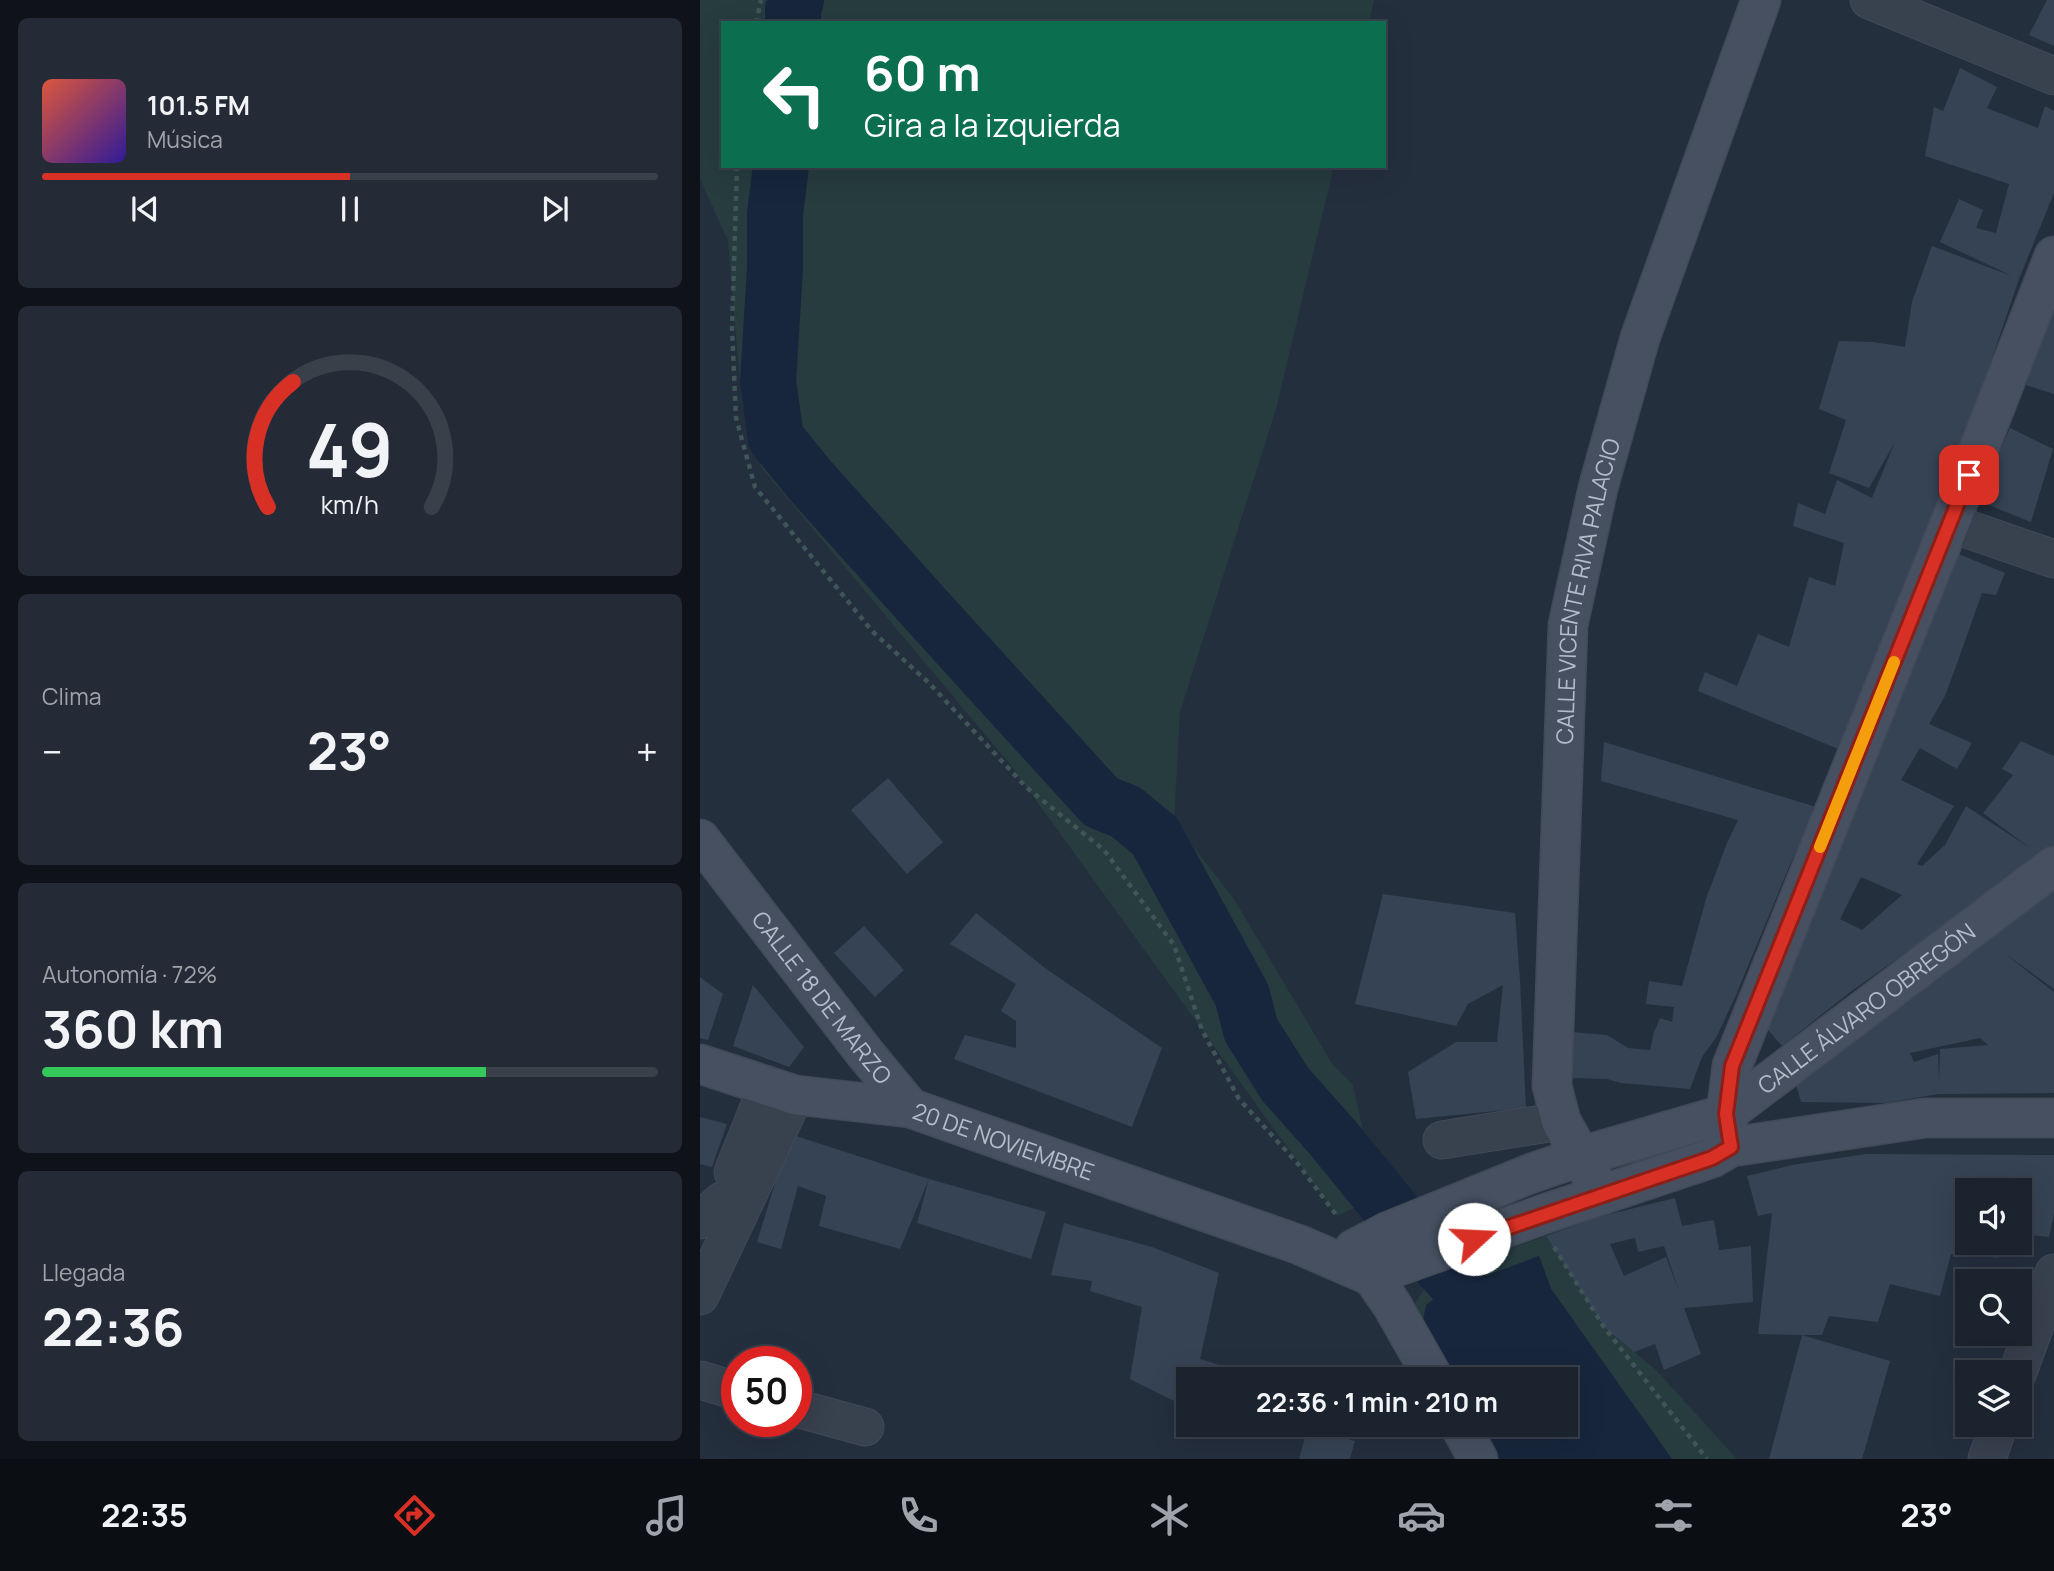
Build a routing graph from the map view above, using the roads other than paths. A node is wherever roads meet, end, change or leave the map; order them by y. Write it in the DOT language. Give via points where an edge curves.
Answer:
graph roads {
  1 [pos="1761,0"];
  2 [pos="1869,0"];
  3 [pos="2054,75"];
  4 [pos="2054,256"];
  5 [pos="1950,523"];
  6 [pos="2054,559"];
  7 [pos="700,839"];
  8 [pos="2054,866"];
  9 [pos="700,881"];
  10 [pos="700,1064"];
  11 [pos="781,1090"];
  12 [pos="910,1108"];
  13 [pos="2054,1118"];
  14 [pos="1560,1121"];
  15 [pos="1729,1131"];
  16 [pos="1442,1140"];
  17 [pos="1579,1157"];
  18 [pos="1602,1195"];
  19 [pos="711,1211"];
  20 [pos="1371,1247"];
  21 [pos="700,1266"];
  22 [pos="2054,1273"];
  23 [pos="700,1296"];
  24 [pos="2022,1360"];
  25 [pos="1427,1367"];
  26 [pos="700,1380"];
  27 [pos="721,1386"];
  28 [pos="812,1412"];
  29 [pos="865,1427"];
  30 [pos="1466,1437"];
  31 [pos="1995,1437"];
  32 [pos="1478,1459"];
  33 [pos="1987,1459"];
  1 -- 14 [label="main road, CALLE VICENTE RIVA PALACIO" via="1640,338 1598,488 1568,625 1552,1086"];
  2 -- 3 [label="street"];
  4 -- 5 [label="main road"];
  5 -- 6 [label="street"];
  5 -- 15 [label="main road" via="1732,1066"];
  7 -- 12 [label="main road, CALLE 18 DE MARZO"];
  8 -- 15 [label="main road, CALLE ÁLVARO OBREGÓN"];
  9 -- 12 [label="main road, CALLE 18 DE MARZO" via="832,1045"];
  10 -- 11 [label="main road, 20 DE NOVIEMBRE"];
  11 -- 12 [label="main road, 20 DE NOVIEMBRE"];
  11 -- 19 [label="street"];
  11 -- 23 [label="street"];
  12 -- 20 [label="main road, 20 DE NOVIEMBRE" via="1300,1245"];
  13 -- 15 [label="main road" via="1925,1118"];
  14 -- 16 [label="street"];
  14 -- 17 [label="main road, CALLE VICENTE RIVA PALACIO"];
  15 -- 17 [label="main road, CALLE ÁLVARO OBREGÓN"];
  15 -- 18 [label="main road, CALLE ÁLVARO OBREGÓN" via="1712,1158"];
  17 -- 18 [label="main road, CALLE VICENTE RIVA PALACIO"];
  17 -- 20 [label="main road, CALLE ÁLVARO OBREGÓN" via="1532,1173"];
  18 -- 20 [label="main road, CALLE ÁLVARO OBREGÓN" via="1549,1231"];
  19 -- 21 [label="street"];
  20 -- 25 [label="main road" via="1392,1305"];
  22 -- 24 [label="street"];
  26 -- 27 [label="street"];
  28 -- 29 [label="street"];
  30 -- 32 [label="main road"];
  31 -- 33 [label="street"];
}
